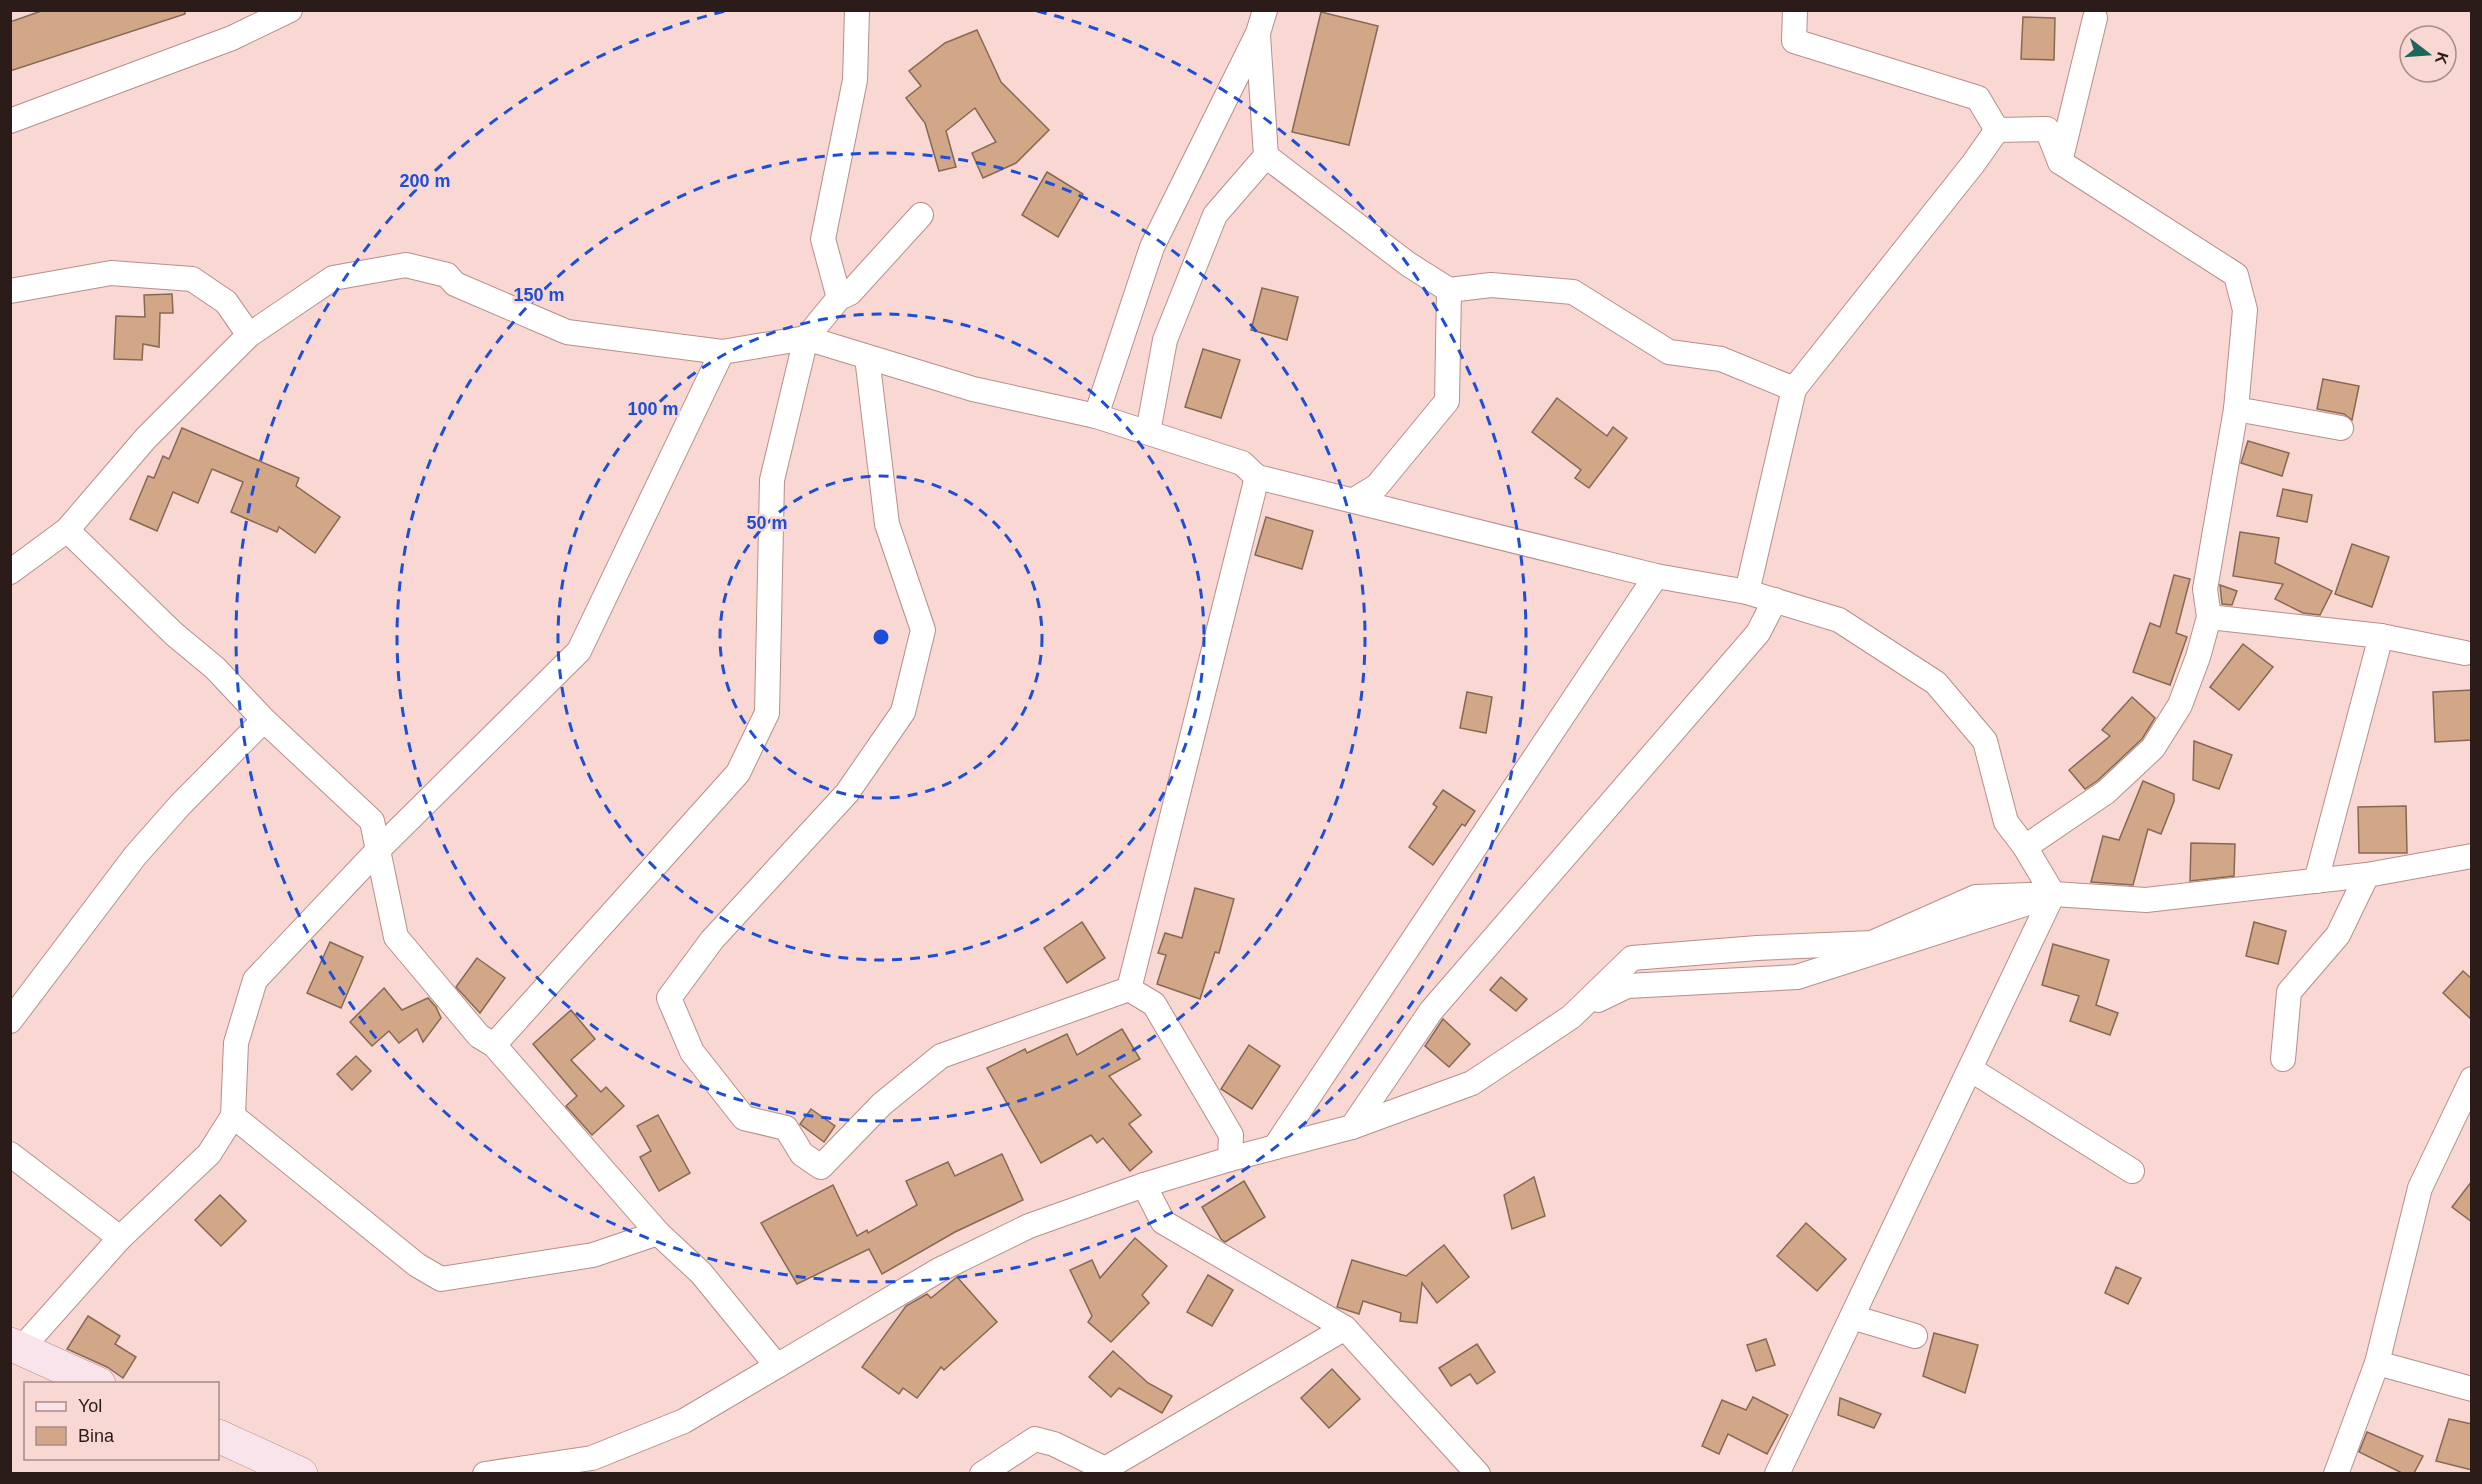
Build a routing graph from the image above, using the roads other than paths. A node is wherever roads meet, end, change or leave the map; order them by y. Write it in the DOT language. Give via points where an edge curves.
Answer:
graph roads {
  1 [pos="290,10"];
  2 [pos="856,10"];
  3 [pos="1794,10"];
  4 [pos="2095,18"];
  5 [pos="1261,22"];
  6 [pos="10,121"];
  7 [pos="1997,130"];
  8 [pos="1266,156"];
  9 [pos="2060,162"];
  10 [pos="921,215"];
  11 [pos="10,291"];
  12 [pos="1449,291"];
  13 [pos="839,298"];
  14 [pos="249,335"];
  15 [pos="806,338"];
  16 [pos="722,352"];
  17 [pos="867,357"];
  18 [pos="1794,389"];
  19 [pos="2236,409"];
  20 [pos="1096,416"];
  21 [pos="2341,428"];
  22 [pos="1148,432"];
  23 [pos="1257,477"];
  24 [pos="1354,500"];
  25 [pos="67,530"];
  26 [pos="10,572"];
  27 [pos="1656,576"];
  28 [pos="1748,592"];
  29 [pos="1775,600"];
  30 [pos="2209,617"];
  31 [pos="2381,636"];
  32 [pos="2465,653"];
  33 [pos="264,720"];
  34 [pos="2025,848"];
  35 [pos="379,849"];
  36 [pos="2472,856"];
  37 [pos="2367,875"];
  38 [pos="2316,881"];
  39 [pos="2053,894"];
  40 [pos="1129,989"];
  41 [pos="10,1021"];
  42 [pos="494,1045"];
  43 [pos="2283,1059"];
  44 [pos="1970,1069"];
  45 [pos="2472,1079"];
  46 [pos="233,1116"];
  47 [pos="1352,1127"];
  48 [pos="1275,1147"];
  49 [pos="10,1154"];
  50 [pos="1230,1158"];
  51 [pos="2133,1172"];
  52 [pos="1144,1185"];
  53 [pos="658,1233"];
  54 [pos="120,1238"];
  55 [pos="1852,1317"];
  56 [pos="1345,1328"];
  57 [pos="1915,1336"];
  58 [pos="16,1346"];
  59 [pos="2377,1363"];
  60 [pos="777,1366"];
  61 [pos="97,1382"];
  62 [pos="2472,1389"];
  63 [pos="219,1436"];
  64 [pos="1107,1471"];
  65 [pos="1474,1472"];
  66 [pos="301,1473"];
  67 [pos="485,1473"];
  68 [pos="982,1473"];
  69 [pos="1777,1473"];
  70 [pos="2336,1473"];
  1 -- 6 [label="street" via="232,38"];
  2 -- 13 [label="street" via="855,80 823,239"];
  3 -- 7 [label="street" via="1794,40 1978,98"];
  4 -- 9 [label="street"];
  5 -- 8 [label="street"];
  5 -- 20 [label="street" via="1152,247"];
  7 -- 9 [label="street" via="2047,129"];
  7 -- 18 [label="street"];
  8 -- 12 [label="street"];
  8 -- 22 [label="street" via="1215,215 1165,340"];
  9 -- 19 [label="street" via="2236,275 2245,310"];
  10 -- 13 [label="street" via="850,293"];
  11 -- 14 [label="street" via="111,273 192,279 226,302"];
  12 -- 18 [label="street" via="1491,285 1573,292 1669,352 1721,359"];
  12 -- 24 [label="street" via="1447,402 1377,486"];
  13 -- 15 [label="street"];
  14 -- 16 [label="street" via="333,278 406,265 447,275 455,284 567,332"];
  14 -- 25 [label="street" via="146,438"];
  15 -- 16 [label="street"];
  15 -- 17 [label="street"];
  15 -- 42 [label="street" via="772,480 767,713 738,773"];
  16 -- 35 [label="street" via="579,651"];
  17 -- 20 [label="street" via="973,389"];
  17 -- 40 [label="street" via="887,524 923,630 903,712 847,793 712,940 669,998 692,1052 744,1118 786,1128 802,1154 821,1167 882,1104 941,1056"];
  18 -- 28 [label="street"];
  19 -- 21 [label="street"];
  19 -- 30 [label="street" via="2205,589"];
  20 -- 22 [label="street"];
  22 -- 23 [label="street" via="1242,463"];
  23 -- 24 [label="street"];
  23 -- 40 [label="street"];
  24 -- 27 [label="street"];
  25 -- 26 [label="street"];
  25 -- 33 [label="street" via="174,634 215,668"];
  27 -- 28 [label="street"];
  27 -- 48 [label="street"];
  28 -- 29 [label="street"];
  29 -- 34 [label="street" via="1839,620 1936,683 1985,741 2006,822"];
  29 -- 47 [label="street" via="1758,633 1431,1011"];
  30 -- 31 [label="street"];
  30 -- 34 [label="street" via="2180,705 2153,748 2106,792"];
  31 -- 32 [label="street"];
  31 -- 38 [label="street"];
  33 -- 35 [label="street" via="372,821"];
  33 -- 41 [label="street" via="135,856"];
  34 -- 39 [label="street"];
  35 -- 42 [label="street" via="396,937 479,1036"];
  35 -- 46 [label="street" via="255,980 236,1042"];
  36 -- 37 [label="street"];
  37 -- 38 [label="street"];
  37 -- 43 [label="street" via="2338,935 2289,992"];
  38 -- 39 [label="street" via="2146,900"];
  39 -- 44 [label="street"];
  39 -- 47 [label="street" via="1976,897 1872,943 1632,958 1571,1017 1472,1083"];
  40 -- 50 [label="street" via="1154,1004 1231,1135"];
  42 -- 53 [label="street"];
  44 -- 51 [label="street"];
  44 -- 55 [label="street"];
  45 -- 59 [label="street" via="2420,1188"];
  46 -- 53 [label="street" via="417,1265 441,1279 593,1255"];
  46 -- 54 [label="street" via="209,1154"];
  47 -- 48 [label="street"];
  48 -- 50 [label="street"];
  49 -- 54 [label="street"];
  50 -- 52 [label="street"];
  52 -- 56 [label="street" via="1163,1222"];
  52 -- 60 [label="street" via="1029,1226 939,1270"];
  53 -- 60 [label="street" via="701,1273"];
  54 -- 58 [label="street"];
  55 -- 57 [label="street"];
  55 -- 69 [label="street"];
  56 -- 64 [label="street"];
  56 -- 65 [label="street"];
  58 -- 61 [label="street"];
  59 -- 62 [label="street"];
  59 -- 70 [label="street"];
  60 -- 67 [label="street" via="684,1421 592,1458"];
  63 -- 66 [label="street"];
  64 -- 68 [label="street" via="1054,1444 1035,1439"];
}
